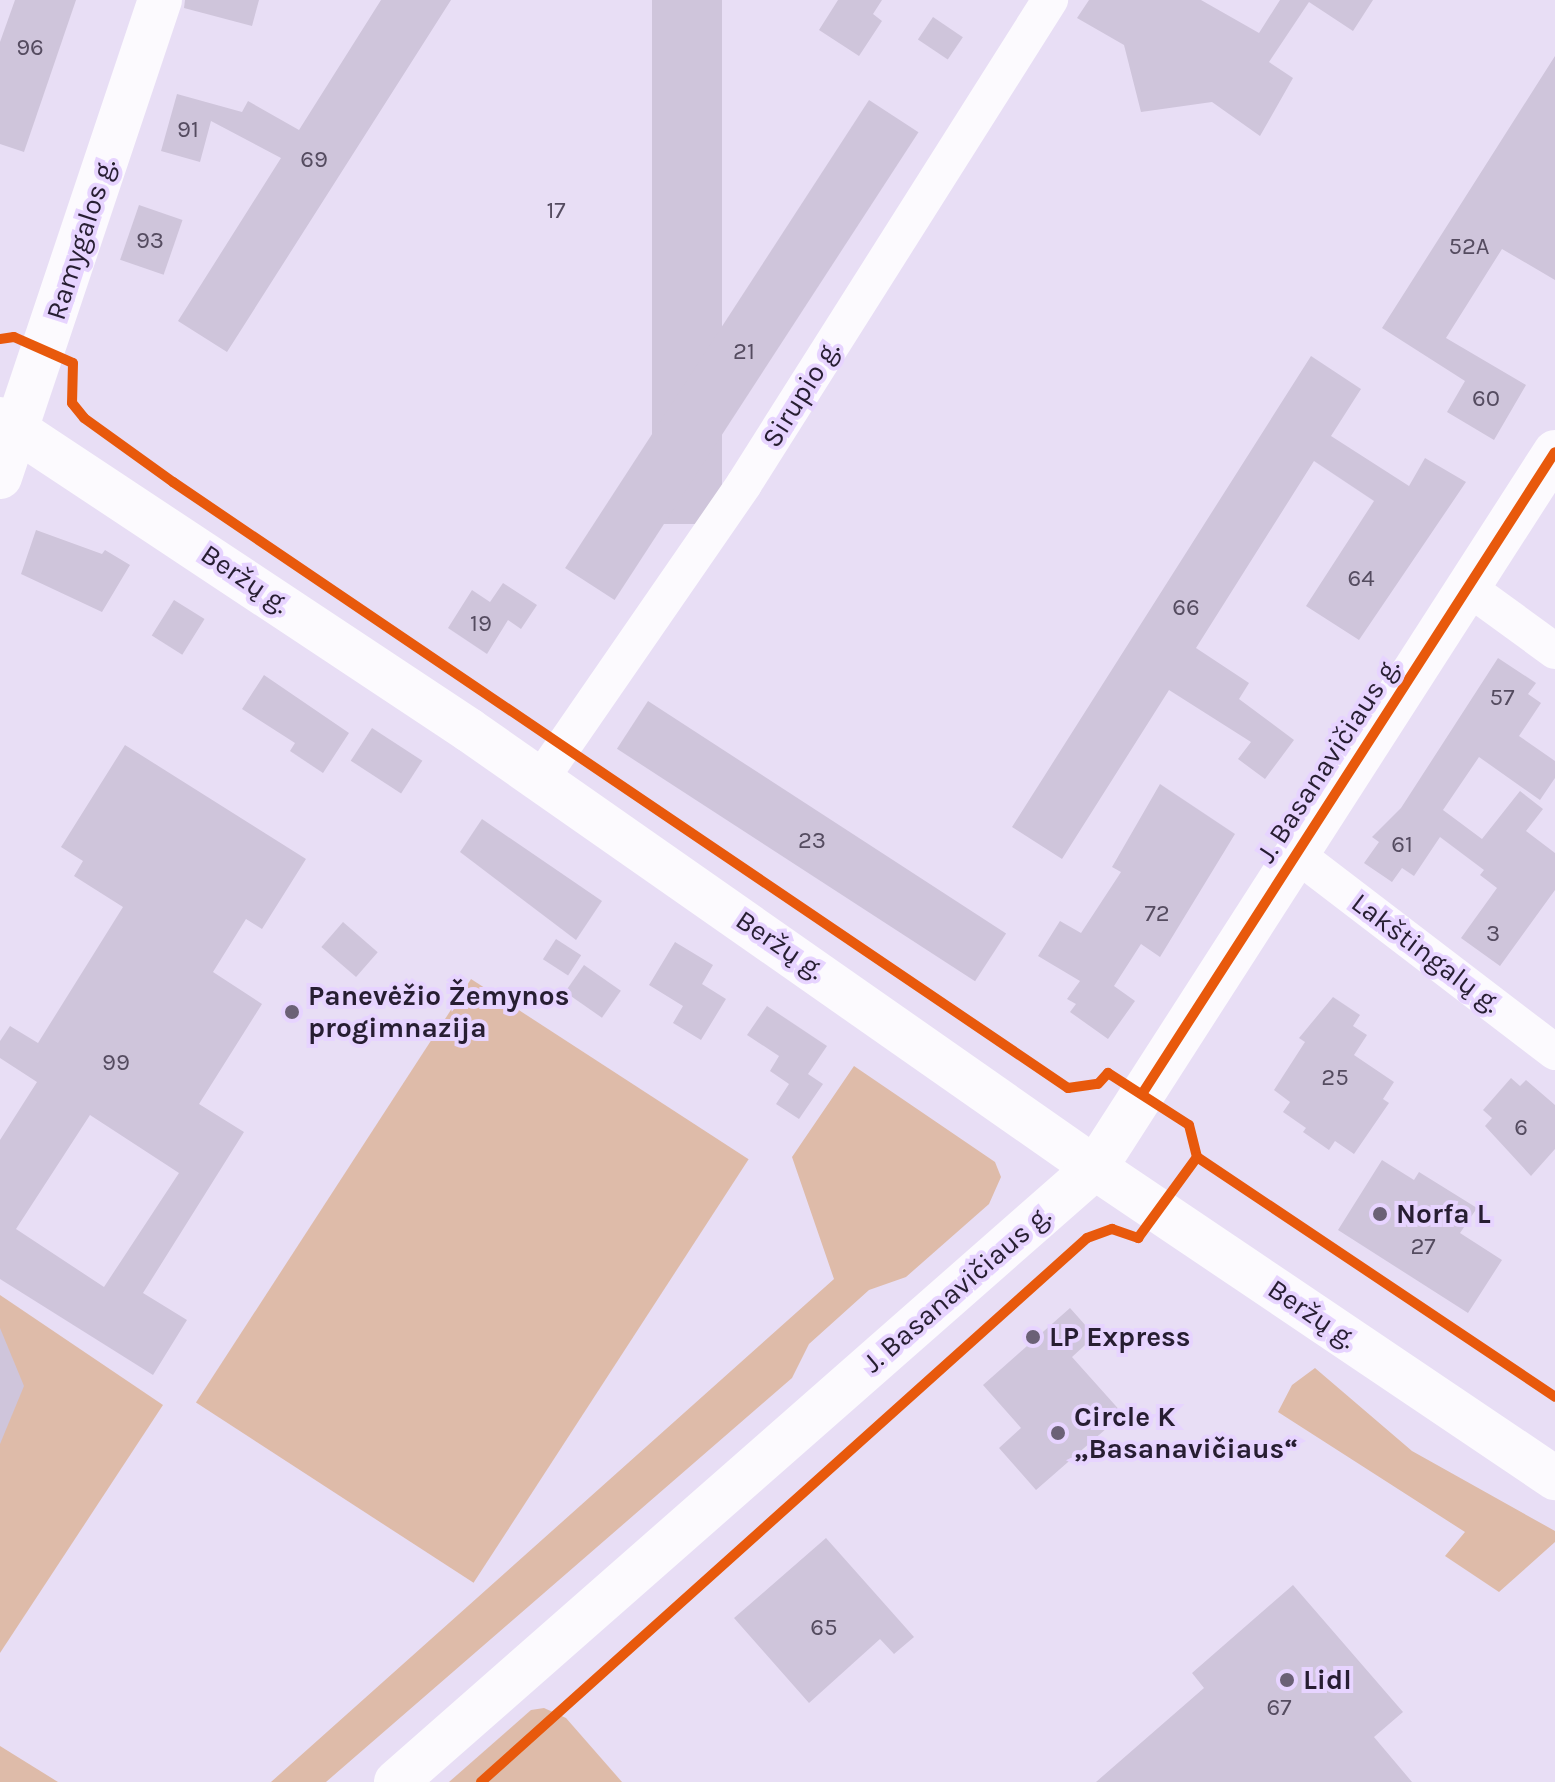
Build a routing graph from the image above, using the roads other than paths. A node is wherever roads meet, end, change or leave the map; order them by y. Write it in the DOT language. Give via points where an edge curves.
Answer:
graph roads {
  1 [pos="160,0"];
  2 [pos="1050,0"];
  3 [pos="9,422"];
  4 [pos="1555,452"];
  5 [pos="0,477"];
  6 [pos="1467,587"];
  7 [pos="1555,651"];
  8 [pos="540,780"];
  9 [pos="1296,854"];
  10 [pos="1555,1052"];
  11 [pos="1095,1168"];
  12 [pos="1555,1478"];
  13 [pos="396,1782"];
  1 -- 3 [label="main road, Ramygalos g."];
  2 -- 8 [label="street, Sirupio g." via="744,484"];
  3 -- 5 [label="main road, Ramygalos g."];
  3 -- 8 [label="main road, Beržų g."];
  4 -- 6 [label="main road, J. Basanavičiaus g."];
  6 -- 7 [label="street"];
  6 -- 9 [label="main road, J. Basanavičiaus g."];
  8 -- 11 [label="main road, Beržų g."];
  9 -- 10 [label="street, Lakštingalų g."];
  9 -- 11 [label="main road, J. Basanavičiaus g."];
  11 -- 12 [label="main road, Beržų g."];
  11 -- 13 [label="main road, J. Basanavičiaus g."];
}
